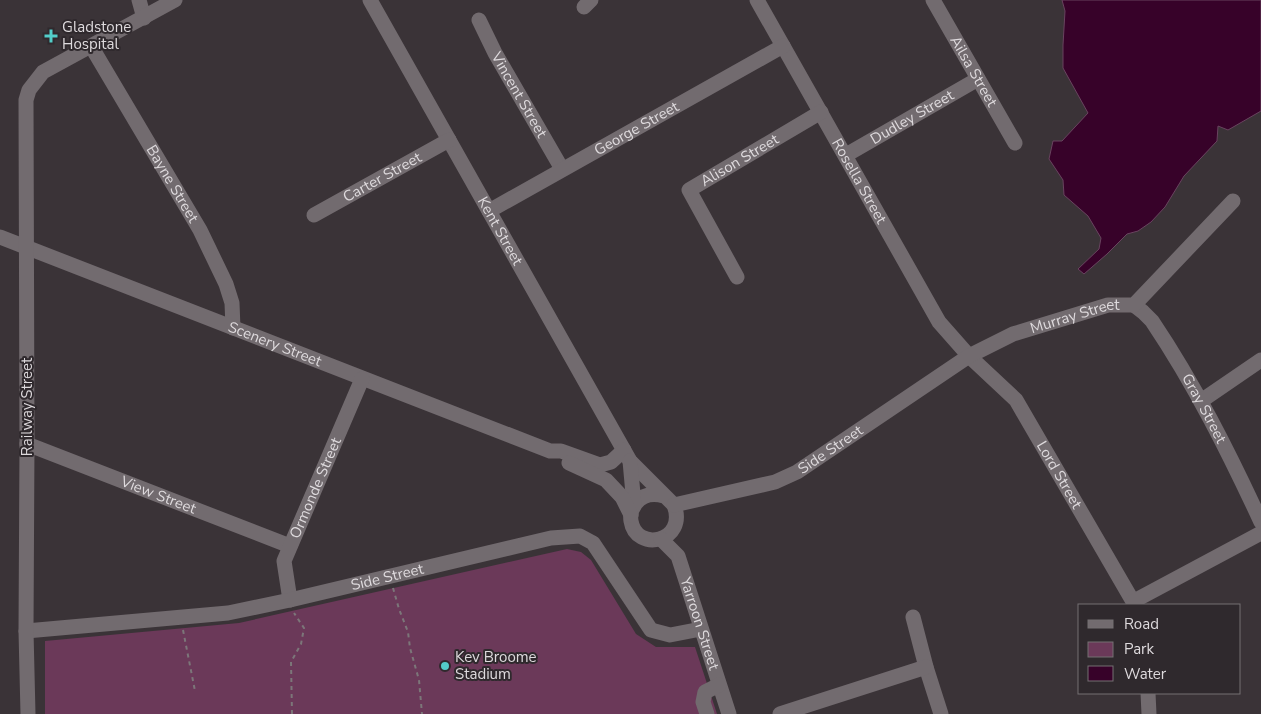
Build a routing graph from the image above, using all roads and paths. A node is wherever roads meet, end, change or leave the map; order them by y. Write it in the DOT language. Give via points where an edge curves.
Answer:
graph roads {
  1 [pos="139,0"];
  2 [pos="175,0"];
  3 [pos="370,0"];
  4 [pos="757,0"];
  5 [pos="933,0"];
  6 [pos="144,18"];
  7 [pos="479,20"];
  8 [pos="91,46"];
  9 [pos="783,46"];
  10 [pos="978,79"];
  11 [pos="821,112"];
  12 [pos="449,140"];
  13 [pos="1016,143"];
  14 [pos="846,155"];
  15 [pos="562,169"];
  16 [pos="1233,201"];
  17 [pos="488,211"];
  18 [pos="314,215"];
  19 [pos="0,237"];
  20 [pos="26,247"];
  21 [pos="736,277"];
  22 [pos="1134,305"];
  23 [pos="233,328"];
  24 [pos="969,356"];
  25 [pos="1261,360"];
  26 [pos="362,379"];
  27 [pos="1201,401"];
  28 [pos="27,444"];
  29 [pos="550,451"];
  30 [pos="627,456"];
  31 [pos="669,501"];
  32 [pos="632,510"];
  33 [pos="1261,522"];
  34 [pos="1261,533"];
  35 [pos="661,539"];
  36 [pos="290,546"];
  37 [pos="393,588"];
  38 [pos="290,600"];
  39 [pos="1134,603"];
  40 [pos="913,617"];
  41 [pos="180,618"];
  42 [pos="701,630"];
  43 [pos="26,631"];
  44 [pos="926,667"];
  45 [pos="719,685"];
  46 [pos="194,691"];
  47 [pos="1148,694"];
  48 [pos="28,714"];
  49 [pos="292,714"];
  50 [pos="422,714"];
  51 [pos="708,714"];
  52 [pos="729,714"];
  53 [pos="780,714"];
  54 [pos="941,714"];
  55 [pos="1149,714"];
  1 -- 6 [label="street"];
  2 -- 6 [label="street"];
  3 -- 12 [label="street, Kent Street"];
  4 -- 9 [label="street, Rosella Street"];
  5 -- 10 [label="street, Ailsa Street"];
  6 -- 8 [label="street"];
  7 -- 15 [label="street, Vincent Street"];
  8 -- 20 [label="street, Railway Street" via="43,72 29,90 26,100"];
  8 -- 23 [label="street, Bayne Street" via="200,230 226,284 232,303"];
  9 -- 11 [label="street, Rosella Street"];
  9 -- 15 [label="street, George Street"];
  10 -- 13 [label="street, Ailsa Street"];
  10 -- 14 [label="street, Dudley Street"];
  11 -- 14 [label="street, Rosella Street"];
  11 -- 21 [label="street, Alison Street" via="690,190"];
  12 -- 17 [label="street, Kent Street"];
  12 -- 18 [label="street, Carter Street"];
  14 -- 24 [label="street, Rosella Street" via="939,322"];
  15 -- 17 [label="street, George Street"];
  16 -- 22 [label="street, Murray Street"];
  17 -- 30 [label="street, Kent Street"];
  19 -- 20 [label="street, Scenery Street"];
  20 -- 23 [label="street, Scenery Street"];
  20 -- 28 [label="street, Railway Street"];
  22 -- 24 [label="street, Murray Street" via="1108,305 1013,334"];
  22 -- 27 [label="street, Gray Street" via="1152,322"];
  23 -- 26 [label="street, Scenery Street"];
  24 -- 31 [label="street, Side Street" via="797,472 775,482"];
  24 -- 39 [label="street, Lord Street" via="1016,400"];
  25 -- 27 [label="street"];
  26 -- 29 [label="street, Scenery Street"];
  26 -- 36 [label="street, Ormonde Street"];
  27 -- 33 [label="street, Gray Street"];
  28 -- 36 [label="street, View Street"];
  28 -- 43 [label="street, Railway Street"];
  29 -- 30 [label="street, Scenery Street" via="561,451 600,465"];
  29 -- 32 [label="street, Scenery Street" via="557,458 606,480"];
  30 -- 31 [label="street, Kent Street"];
  30 -- 32 [label="street, Kent Street"];
  31 -- 32 [label="street" via="656,494 647,495 640,498"];
  31 -- 35 [label="street" via="677,513 677,521 674,529"];
  32 -- 35 [label="street" via="632,524 636,532 643,538"];
  34 -- 39 [label="street"];
  35 -- 42 [label="street, Yarroon Street" via="678,556"];
  36 -- 38 [label="street, Ormonde Street" via="284,561"];
  37 -- 50 [label="path" via="408,632 419,680"];
  38 -- 41 [label="street, Side Street" via="228,613"];
  38 -- 42 [label="street, Side Street" via="551,538 580,536 593,543 651,630 670,635"];
  38 -- 49 [label="path" via="294,616 304,628 301,644 291,662"];
  40 -- 44 [label="street"];
  41 -- 43 [label="street, Side Street"];
  41 -- 46 [label="path"];
  42 -- 45 [label="street, Yarroon Street"];
  43 -- 48 [label="street, Railway Street"];
  44 -- 53 [label="street"];
  44 -- 54 [label="street"];
  45 -- 51 [label="street" via="705,692 703,702"];
  45 -- 52 [label="street, Yarroon Street"];
  47 -- 55 [label="street"];
}
